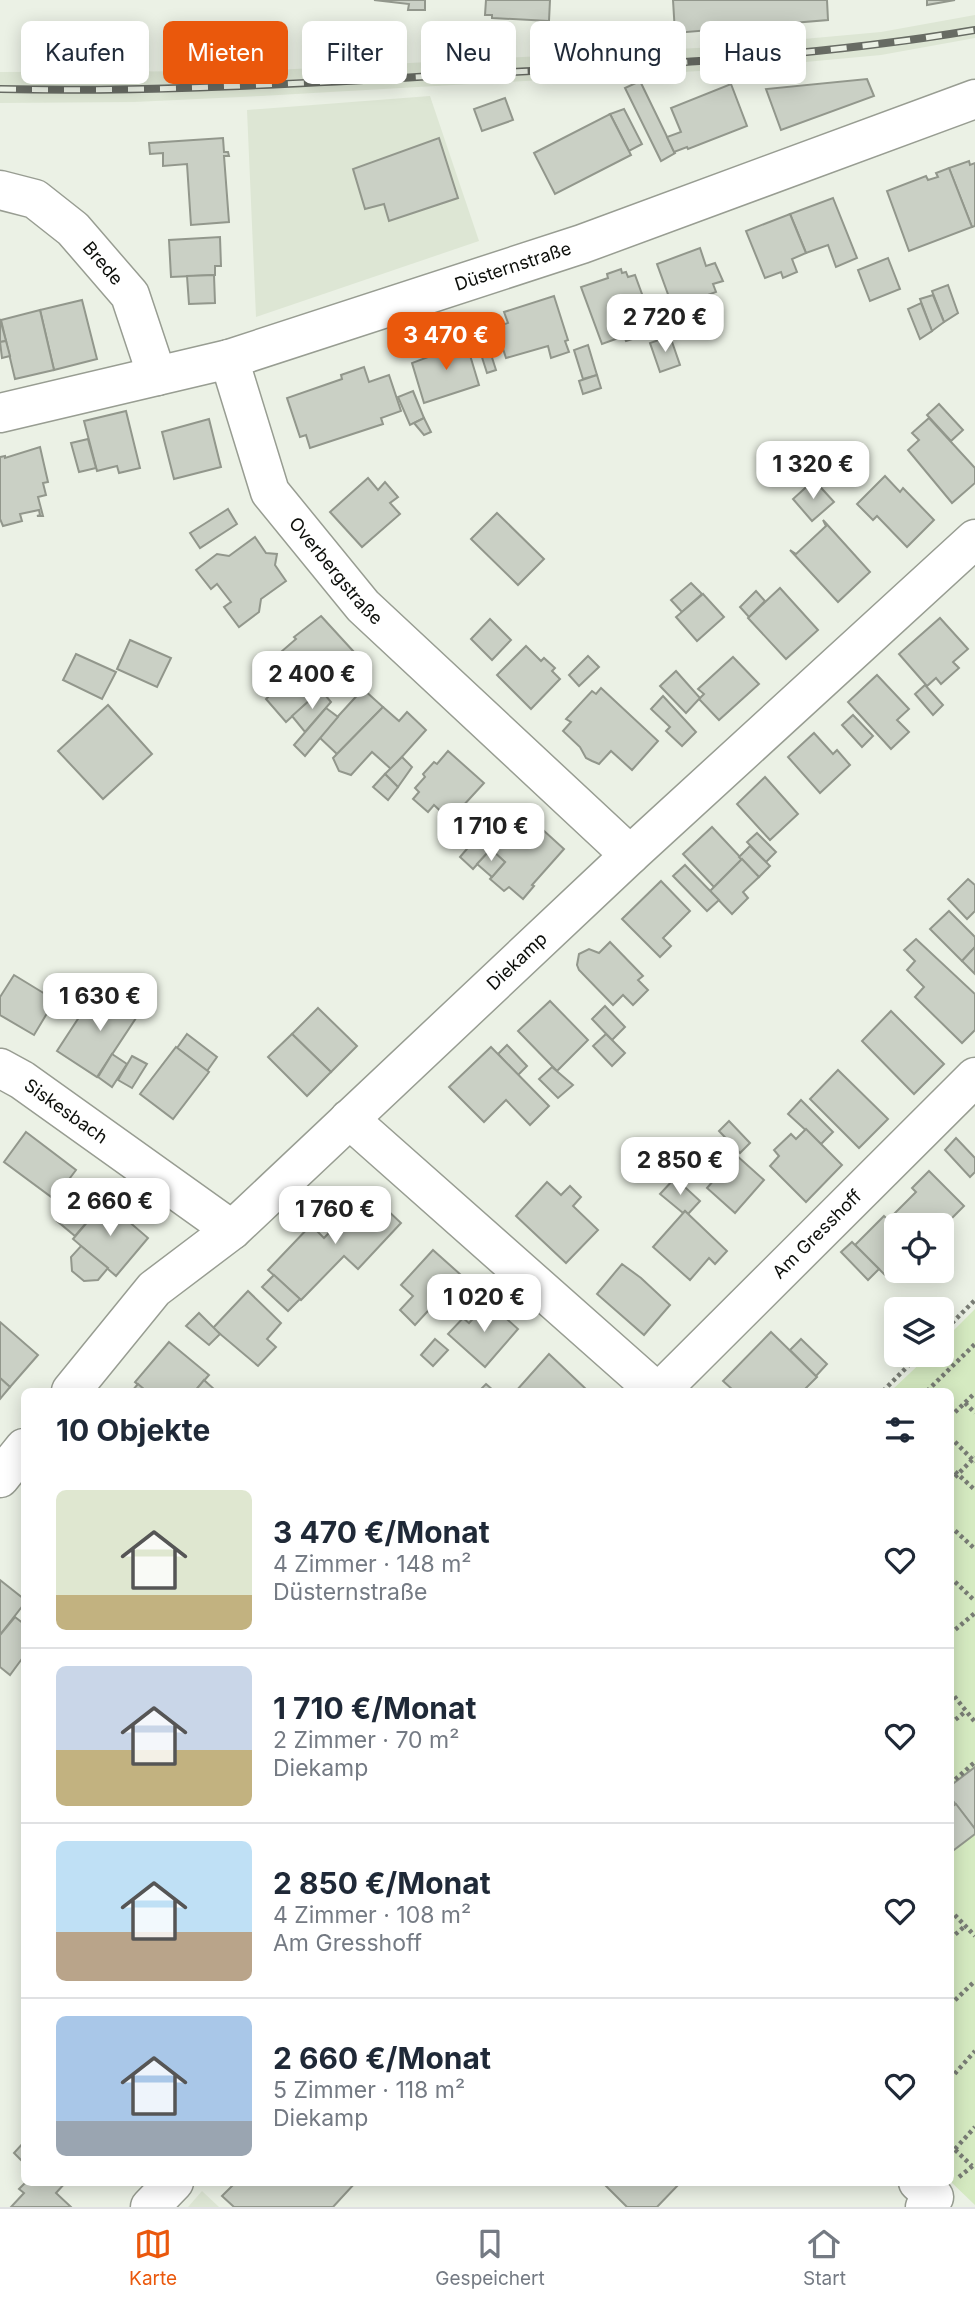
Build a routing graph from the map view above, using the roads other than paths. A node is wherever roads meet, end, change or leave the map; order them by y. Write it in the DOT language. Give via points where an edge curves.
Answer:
graph roads {
  1 [pos="975,99"];
  2 [pos="0,190"];
  3 [pos="229,359"];
  4 [pos="157,376"];
  5 [pos="0,413"];
  6 [pos="975,539"];
  7 [pos="631,855"];
  8 [pos="0,1068"];
  9 [pos="975,1077"];
  10 [pos="349,1119"];
  11 [pos="232,1230"];
  12 [pos="73,1388"];
  13 [pos="655,1388"];
  14 [pos="661,1388"];
  15 [pos="21,1452"];
  16 [pos="0,1478"];
  17 [pos="170,2186"];
  18 [pos="922,2186"];
  19 [pos="150,2207"];
  20 [pos="925,2207"];
  1 -- 3 [label="street, Düsternstraße" via="582,244"];
  2 -- 4 [label="street, Brede" via="35,199 74,229 130,295"];
  3 -- 4 [label="street, Düsternstraße"];
  3 -- 7 [label="street, Overbergstraße" via="270,492 363,606"];
  4 -- 5 [label="street, Düsternstraße"];
  6 -- 7 [label="street, Diekamp"];
  7 -- 10 [label="street, Diekamp"];
  8 -- 11 [label="street, Siskesbach"];
  9 -- 14 [label="street, Am Gresshoff"];
  10 -- 11 [label="street, Diekamp"];
  10 -- 13 [label="street"];
  11 -- 12 [label="street, Diekamp" via="154,1290"];
  15 -- 16 [label="street"];
  17 -- 19 [label="street"];
  18 -- 20 [label="street" via="934,2197"];
}
